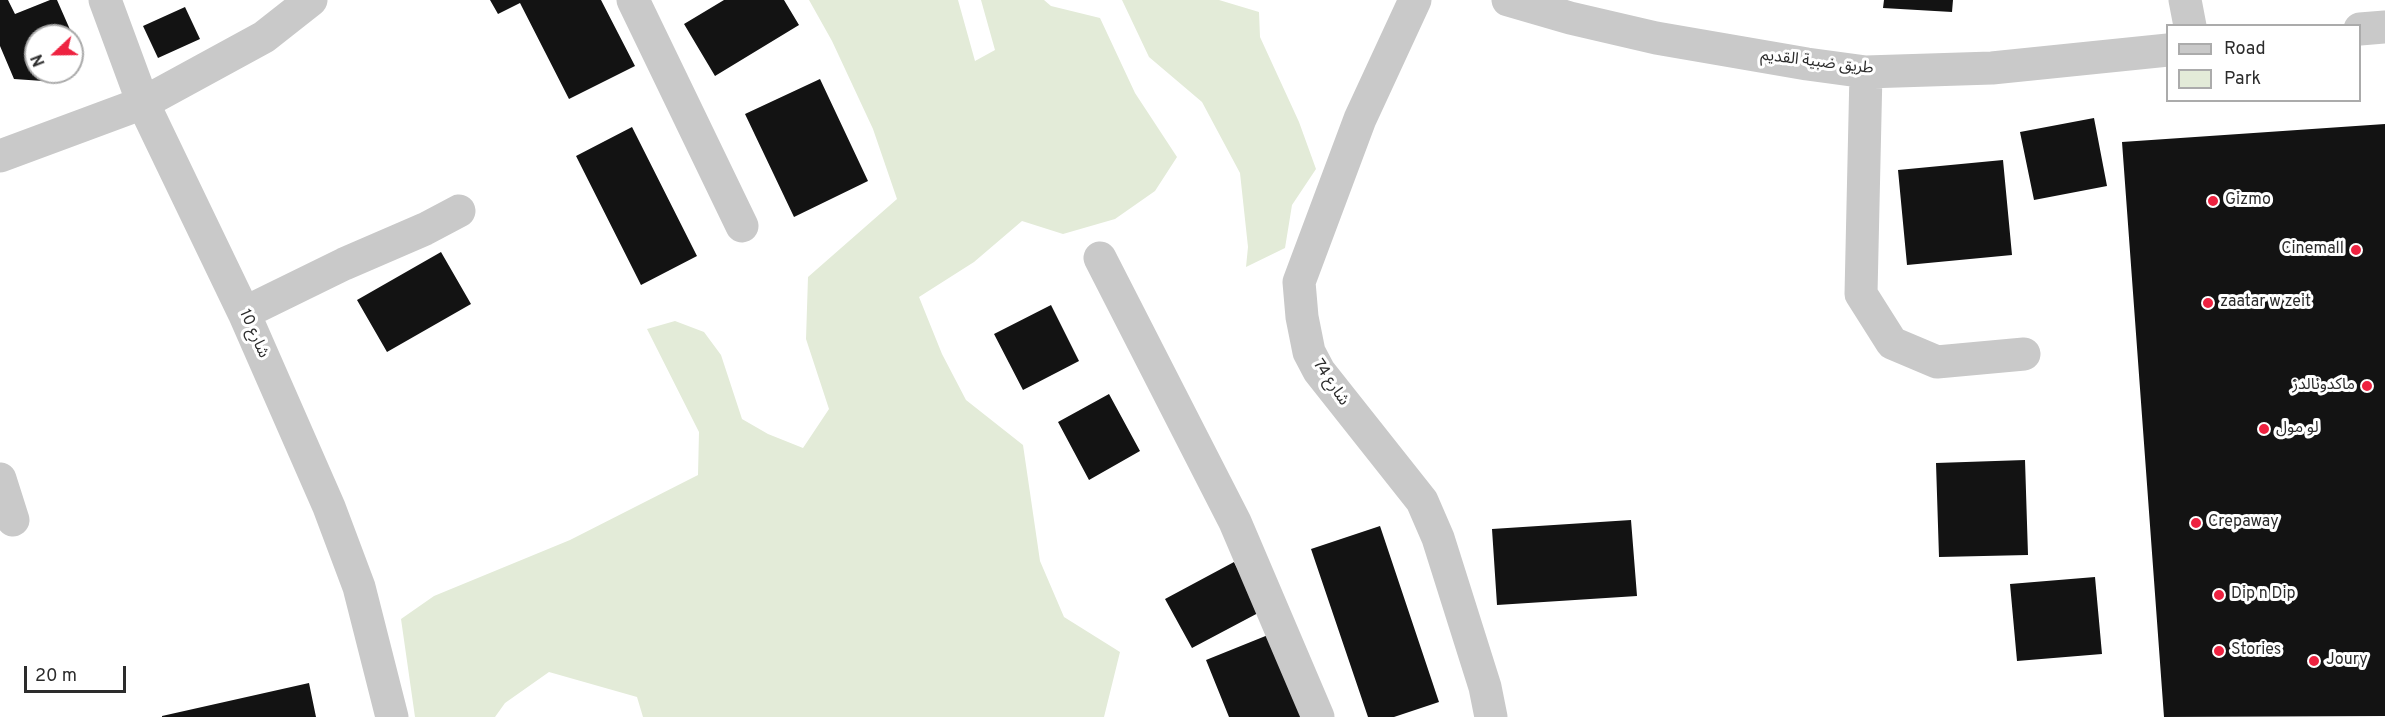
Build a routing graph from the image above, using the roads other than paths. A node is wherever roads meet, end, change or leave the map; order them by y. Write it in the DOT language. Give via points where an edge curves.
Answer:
graph roads {
  1 [pos="105,0"];
  2 [pos="311,0"];
  3 [pos="633,0"];
  4 [pos="1415,0"];
  5 [pos="1508,0"];
  6 [pos="2185,0"];
  7 [pos="2190,24"];
  8 [pos="2385,27"];
  9 [pos="2361,30"];
  10 [pos="2166,50"];
  11 [pos="1866,72"];
  12 [pos="143,103"];
  13 [pos="0,156"];
  14 [pos="459,212"];
  15 [pos="742,226"];
  16 [pos="1100,258"];
  17 [pos="244,313"];
  18 [pos="2024,354"];
  19 [pos="0,479"];
  20 [pos="14,520"];
  21 [pos="392,717"];
  22 [pos="1318,717"];
  23 [pos="1491,717"];
  1 -- 12 [label="street, شارع 10"];
  2 -- 12 [label="street" via="264,37"];
  3 -- 15 [label="street"];
  4 -- 23 [label="street, شارع 74" via="1360,119 1299,282 1302,317 1310,352 1320,370 1422,501 1438,538"];
  5 -- 11 [label="street, طريق ضبية القديم" via="1656,38"];
  6 -- 7 [label="street"];
  8 -- 9 [label="street"];
  10 -- 11 [label="street, طريق ضبية القديم" via="1992,68"];
  11 -- 18 [label="street" via="1861,294 1892,343 1937,362"];
  12 -- 13 [label="street"];
  12 -- 17 [label="street, شارع 10"];
  14 -- 17 [label="street"];
  16 -- 22 [label="street" via="1235,522"];
  17 -- 21 [label="street, شارع 10" via="333,517 359,587"];
  19 -- 20 [label="street"];
}
